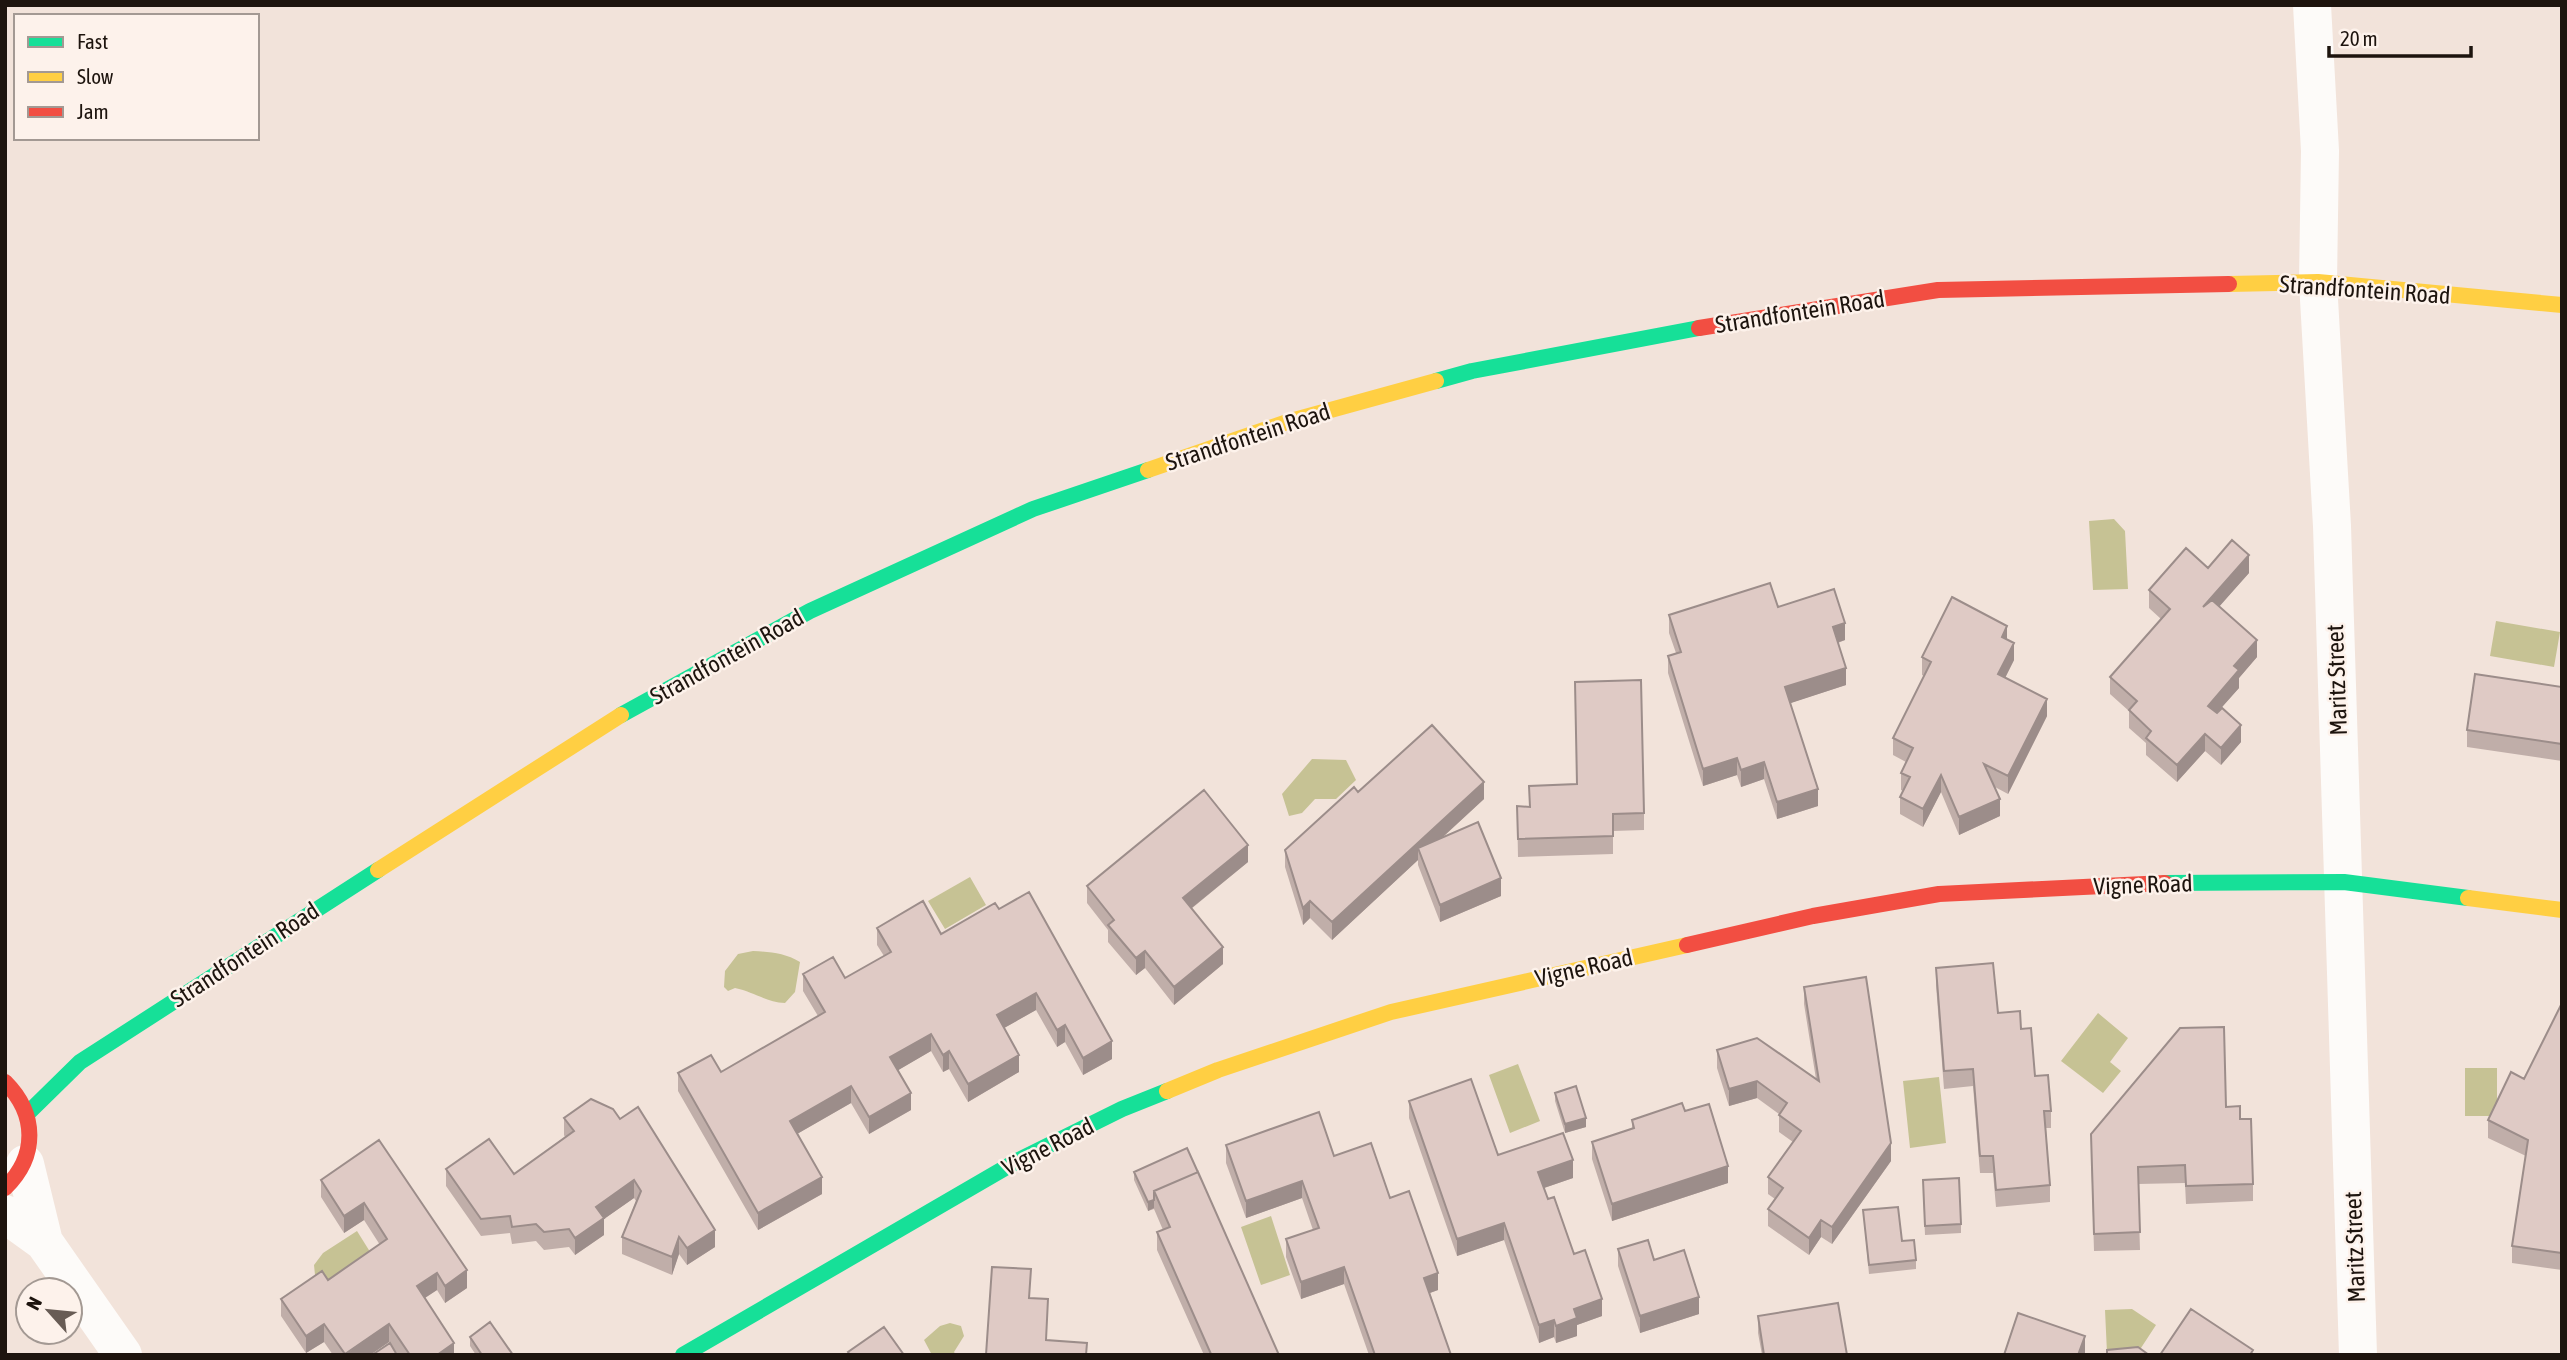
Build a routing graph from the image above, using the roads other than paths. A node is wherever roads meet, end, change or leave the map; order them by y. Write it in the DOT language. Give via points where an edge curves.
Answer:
graph roads {
  1 [pos="2312,5"];
  2 [pos="2318,282"];
  3 [pos="2562,305"];
  4 [pos="2344,882"];
  5 [pos="2562,910"];
  6 [pos="80,1062"];
  7 [pos="55,1065"];
  8 [pos="5,1082"];
  9 [pos="27,1114"];
  10 [pos="15,1176"];
  11 [pos="5,1214"];
  12 [pos="44,1242"];
  13 [pos="123,1355"];
  14 [pos="683,1355"];
  15 [pos="2358,1355"];
  1 -- 2 [label="street, Maritz Street" via="2320,151"];
  2 -- 3 [label="main road, Strandfontein Road"];
  2 -- 4 [label="street, Maritz Street"];
  2 -- 6 [label="main road, Strandfontein Road" via="1938,290 1696,328 1472,371 1287,422 1033,509 810,611 617,717"];
  4 -- 5 [label="main road, Vigne Road"];
  4 -- 14 [label="main road, Vigne Road" via="2151,883 1939,894 1813,916 1391,1012 1218,1070 1122,1109 1017,1161"];
  4 -- 15 [label="street, Maritz Street"];
  6 -- 7 [label="main road, Strandfontein Road"];
  6 -- 9 [label="main road, Strandfontein Road"];
  8 -- 9 [label="main road" via="15,1090"];
  9 -- 10 [label="main road" via="30,1139"];
  10 -- 12 [label="street"];
  11 -- 12 [label="street"];
  12 -- 13 [label="street"];
}
